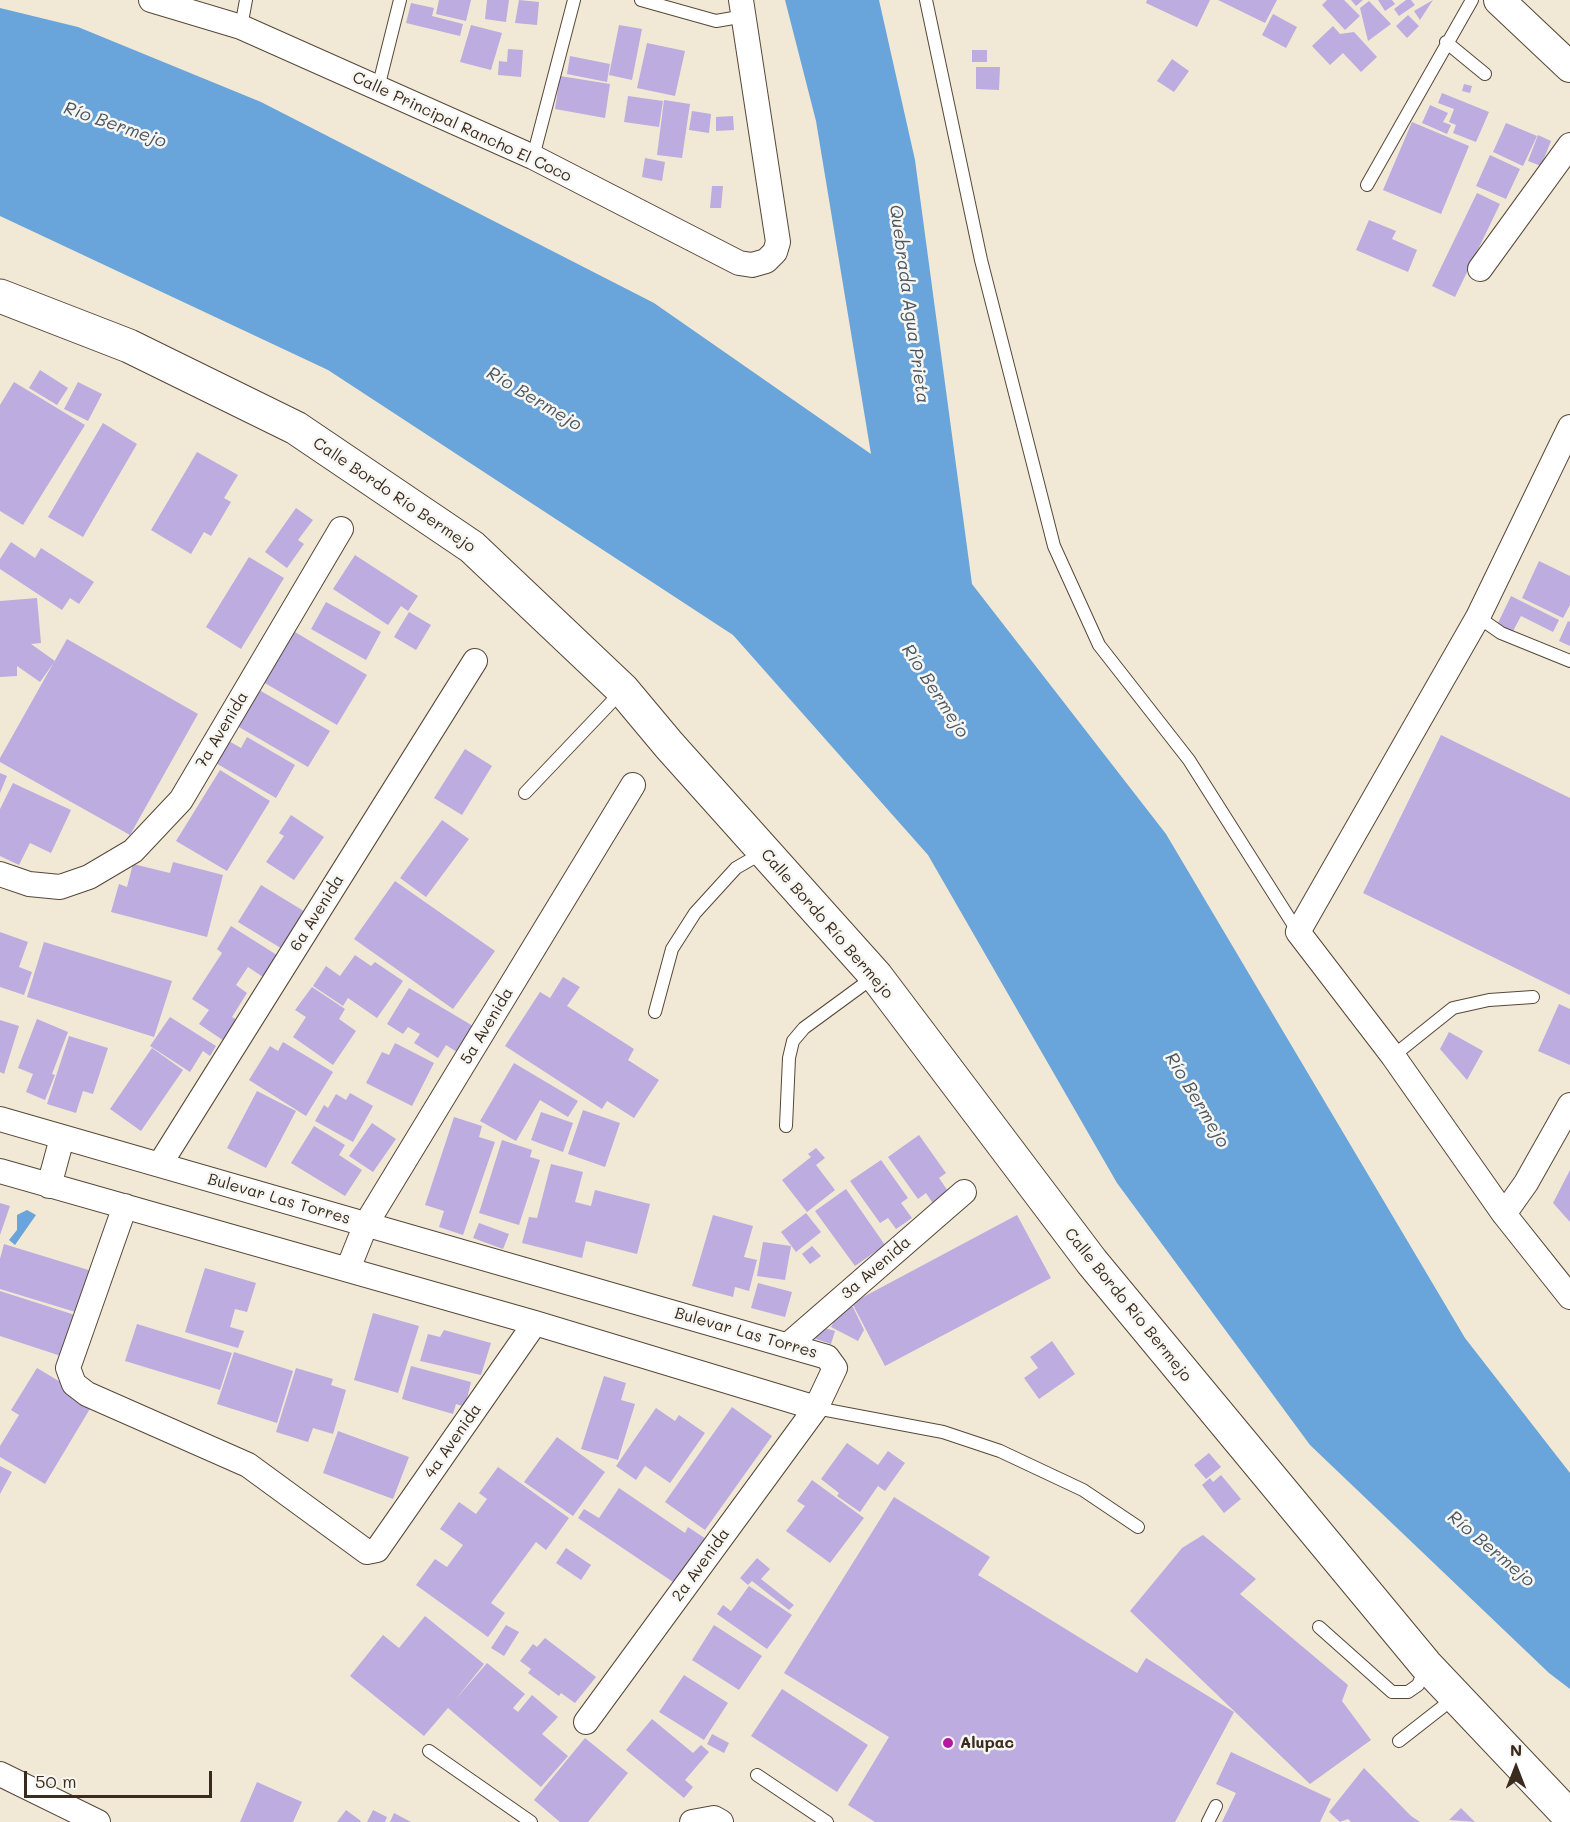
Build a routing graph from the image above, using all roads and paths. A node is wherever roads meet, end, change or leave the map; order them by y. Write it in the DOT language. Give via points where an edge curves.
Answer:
graph roads {
  1 [pos="151,0"];
  2 [pos="246,0"];
  3 [pos="400,0"];
  4 [pos="574,0"];
  5 [pos="640,0"];
  6 [pos="926,0"];
  7 [pos="1472,0"];
  8 [pos="1499,0"];
  9 [pos="743,8"];
  10 [pos="241,27"];
  11 [pos="1446,42"];
  12 [pos="1570,67"];
  13 [pos="1485,74"];
  14 [pos="378,88"];
  15 [pos="1570,145"];
  16 [pos="533,157"];
  17 [pos="1367,185"];
  18 [pos="1480,269"];
  19 [pos="0,296"];
  20 [pos="1567,440"];
  21 [pos="341,529"];
  22 [pos="1478,617"];
  23 [pos="475,661"];
  24 [pos="1570,661"];
  25 [pos="623,690"];
  26 [pos="633,785"];
  27 [pos="525,793"];
  28 [pos="764,852"];
  29 [pos="0,874"];
  30 [pos="1298,932"];
  31 [pos="876,975"];
  32 [pos="1533,997"];
  33 [pos="655,1012"];
  34 [pos="1393,1056"];
  35 [pos="1570,1105"];
  36 [pos="0,1119"];
  37 [pos="786,1126"];
  38 [pos="62,1138"];
  39 [pos="160,1164"];
  40 [pos="0,1171"];
  41 [pos="50,1186"];
  42 [pos="964,1192"];
  43 [pos="125,1206"];
  44 [pos="1504,1214"];
  45 [pos="366,1224"];
  46 [pos="348,1269"];
  47 [pos="1570,1296"];
  48 [pos="535,1323"];
  49 [pos="788,1345"];
  50 [pos="816,1408"];
  51 [pos="1138,1527"];
  52 [pos="1319,1627"];
  53 [pos="1426,1665"];
  54 [pos="1455,1698"];
  55 [pos="586,1722"];
  56 [pos="1399,1741"];
  57 [pos="429,1751"];
  58 [pos="0,1774"];
  59 [pos="758,1775"];
  60 [pos="1215,1806"];
  61 [pos="1570,1816"];
  62 [pos="98,1822"];
  63 [pos="531,1822"];
  64 [pos="692,1822"];
  65 [pos="721,1822"];
  66 [pos="827,1822"];
  67 [pos="1208,1822"];
  1 -- 10 [label="street, Calle Principal Rancho El Coco"];
  2 -- 10 [label="lane"];
  3 -- 14 [label="lane"];
  4 -- 16 [label="lane"];
  5 -- 9 [label="lane" via="716,21"];
  6 -- 30 [label="lane" via="981,260 1054,546 1099,645 1189,760"];
  7 -- 11 [label="lane"];
  8 -- 12 [label="street"];
  9 -- 16 [label="street, Calle Principal Rancho El Coco" via="778,242 766,261 739,264"];
  10 -- 14 [label="street, Calle Principal Rancho El Coco"];
  11 -- 13 [label="lane"];
  11 -- 17 [label="lane"];
  14 -- 16 [label="street, Calle Principal Rancho El Coco"];
  15 -- 18 [label="street"];
  19 -- 25 [label="main road, Calle Bordo Río Bermejo" via="129,346 296,428 472,547"];
  20 -- 22 [label="street"];
  21 -- 29 [label="street, 7a Avenida" via="181,800 134,851 89,877 60,887 29,884"];
  22 -- 24 [label="lane" via="1501,633"];
  22 -- 30 [label="street"];
  23 -- 39 [label="street, 6a Avenida"];
  25 -- 27 [label="lane"];
  25 -- 28 [label="main road, Calle Bordo Río Bermejo"];
  26 -- 45 [label="street, 5a Avenida"];
  28 -- 31 [label="main road, Calle Bordo Río Bermejo"];
  28 -- 33 [label="lane" via="736,868 695,912 672,949"];
  30 -- 34 [label="street"];
  31 -- 37 [label="lane" via="804,1028 793,1041"];
  31 -- 53 [label="main road, Calle Bordo Río Bermejo" via="1092,1262"];
  32 -- 34 [label="lane" via="1489,1000 1453,1008"];
  34 -- 44 [label="street"];
  35 -- 44 [label="street"];
  36 -- 38 [label="street, Bulevar Las Torres"];
  38 -- 39 [label="street, Bulevar Las Torres"];
  38 -- 41 [label="street"];
  39 -- 45 [label="street, Bulevar Las Torres"];
  40 -- 41 [label="street"];
  41 -- 43 [label="street"];
  42 -- 49 [label="street, 3a Avenida"];
  43 -- 46 [label="street"];
  43 -- 48 [label="street, 4a Avenida" via="68,1368 74,1384 87,1394 248,1465 367,1552 377,1550"];
  44 -- 47 [label="street"];
  45 -- 46 [label="street, 5a Avenida"];
  45 -- 49 [label="street, Bulevar Las Torres"];
  46 -- 48 [label="street"];
  48 -- 50 [label="street"];
  49 -- 50 [label="street, Bulevar Las Torres" via="827,1357 835,1368"];
  50 -- 51 [label="lane" via="944,1432 1000,1451 1083,1490"];
  50 -- 55 [label="street, 2a Avenida"];
  52 -- 53 [label="lane" via="1392,1692 1408,1692 1418,1685"];
  53 -- 54 [label="main road, Calle Bordo Río Bermejo"];
  54 -- 56 [label="lane"];
  54 -- 61 [label="main road, Calle Bordo Río Bermejo"];
  57 -- 63 [label="lane"];
  58 -- 62 [label="street"];
  59 -- 66 [label="lane"];
  60 -- 67 [label="lane"];
  64 -- 65 [label="street" via="714,1818"];
}
